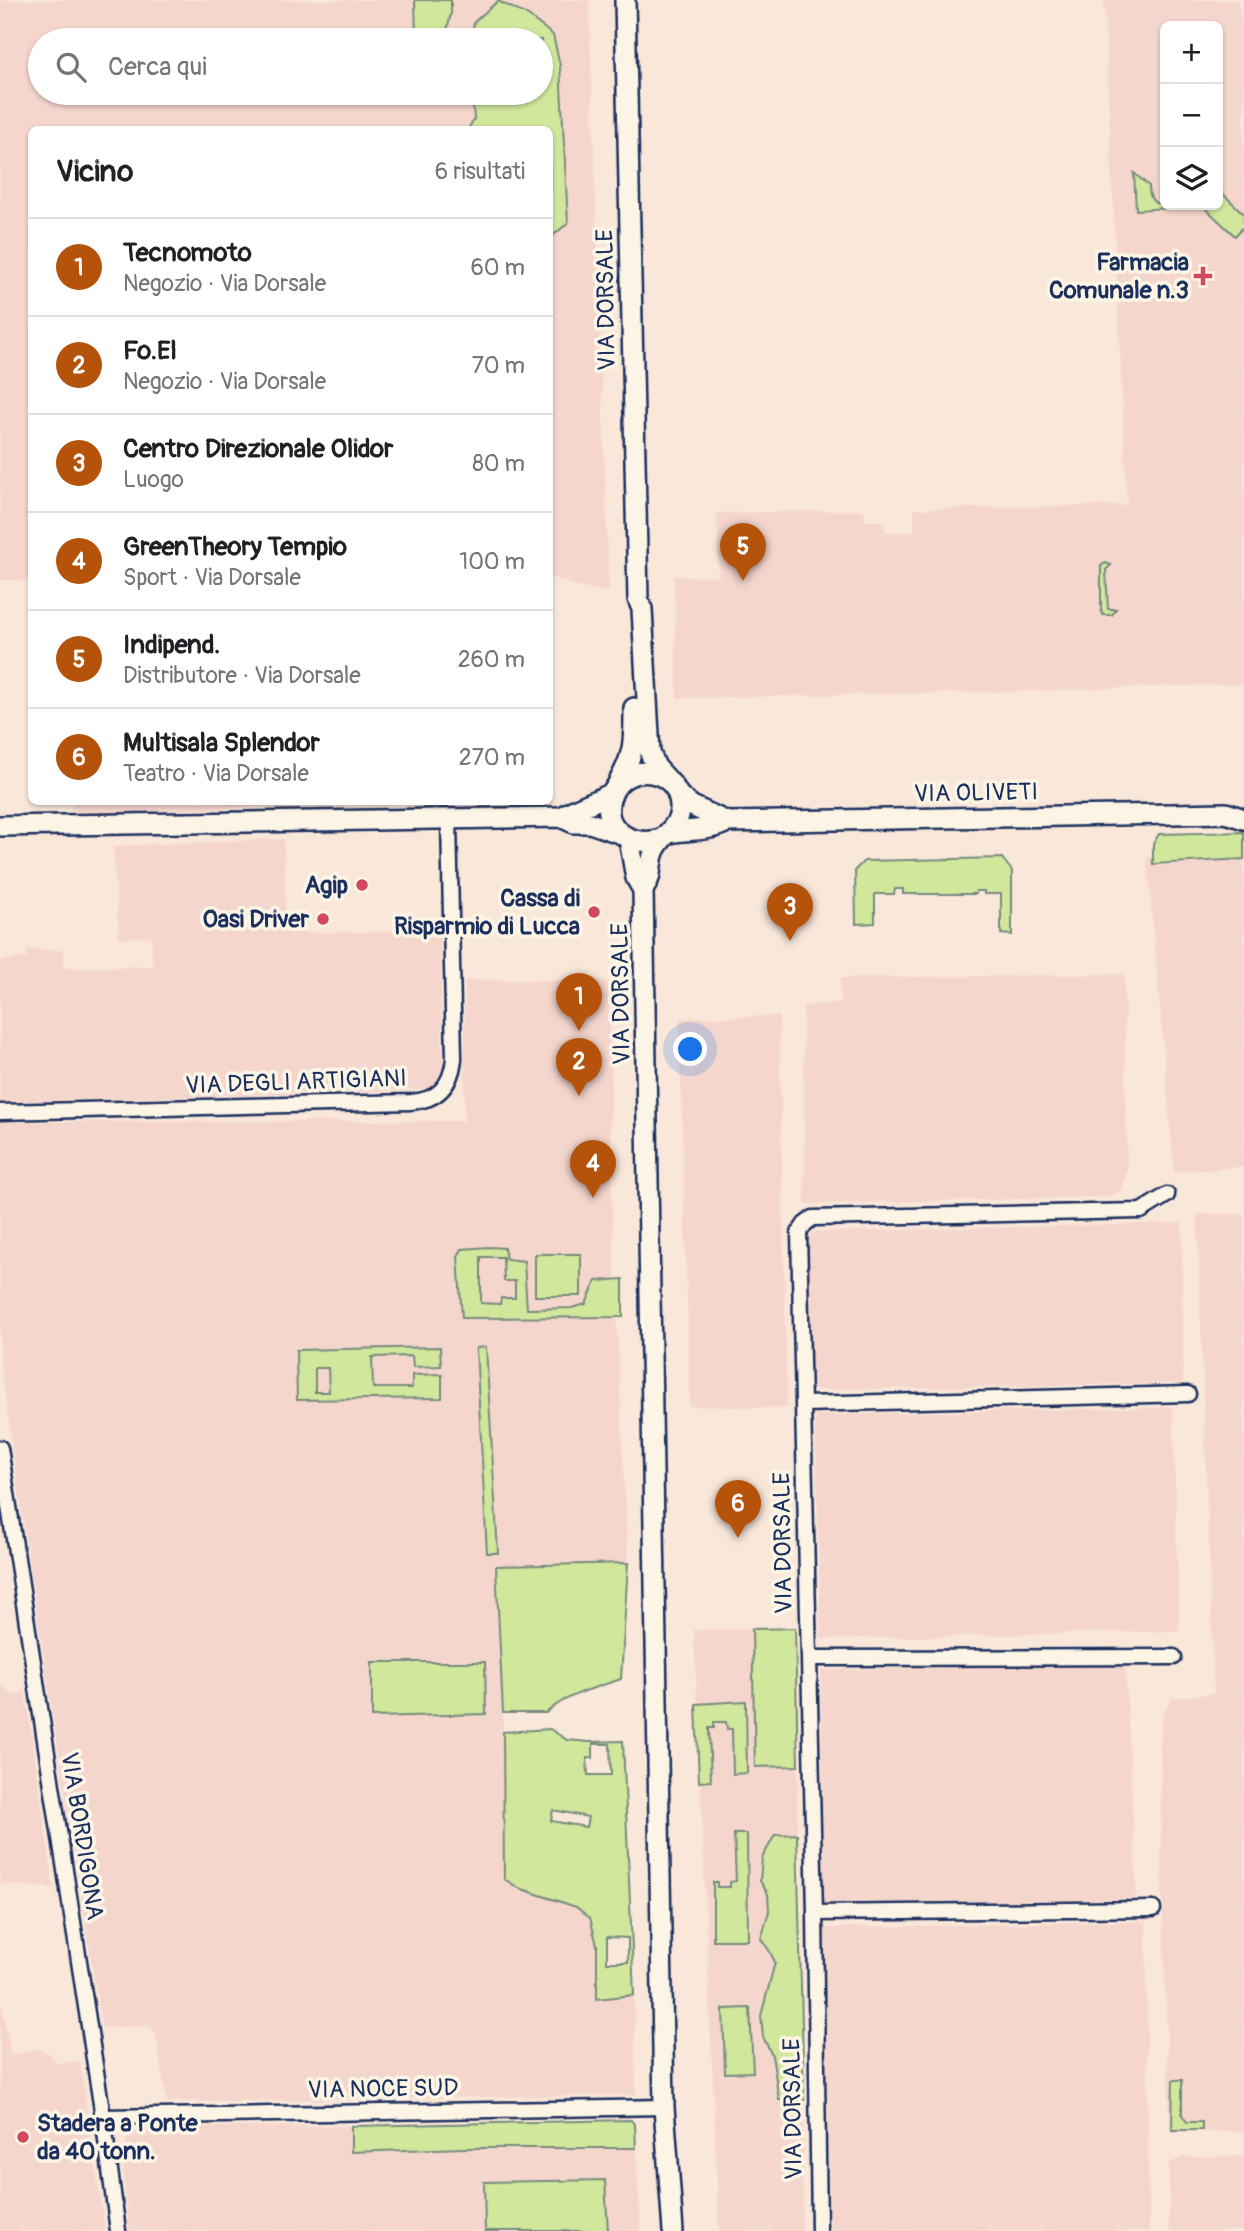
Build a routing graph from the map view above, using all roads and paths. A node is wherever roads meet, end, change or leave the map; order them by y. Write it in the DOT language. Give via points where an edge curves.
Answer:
graph roads {
  1 [pos="625,0"];
  2 [pos="638,600"];
  3 [pos="672,787"];
  4 [pos="614,789"];
  5 [pos="1238,813"];
  6 [pos="561,817"];
  7 [pos="449,820"];
  8 [pos="727,822"];
  9 [pos="0,826"];
  10 [pos="624,836"];
  11 [pos="665,836"];
  12 [pos="643,890"];
  13 [pos="0,1112"];
  14 [pos="1167,1195"];
  15 [pos="1188,1394"];
  16 [pos="804,1404"];
  17 [pos="0,1448"];
  18 [pos="1174,1657"];
  19 [pos="810,1658"];
  20 [pos="1153,1909"];
  21 [pos="815,1913"];
  22 [pos="664,2107"];
  23 [pos="103,2117"];
  24 [pos="118,2231"];
  25 [pos="673,2231"];
  26 [pos="819,2231"];
  1 -- 2 [label="main road, VIA DORSALE"];
  2 -- 3 [label="main road, VIA DORSALE" via="650,753"];
  2 -- 4 [label="main road, VIA DORSALE" via="632,610 634,741 630,763"];
  3 -- 4 [label="main road" via="646,771 625,777"];
  3 -- 8 [label="main road, VIA OLIVETI" via="692,806"];
  3 -- 11 [label="main road" via="681,806 680,816"];
  4 -- 6 [label="main road"];
  4 -- 10 [label="main road" via="610,816"];
  5 -- 8 [label="main road, VIA OLIVETI"];
  6 -- 7 [label="main road"];
  6 -- 10 [label="main road"];
  7 -- 9 [label="main road"];
  7 -- 13 [label="street, VIA DEGLI ARTIGIANI" via="454,1059 453,1073 437,1095 411,1102"];
  8 -- 11 [label="main road, VIA OLIVETI" via="715,829 682,830"];
  10 -- 11 [label="main road" via="639,843"];
  10 -- 12 [label="main road, VIA DORSALE"];
  11 -- 12 [label="main road, VIA DORSALE" via="653,854 651,880"];
  12 -- 22 [label="main road, VIA DORSALE"];
  14 -- 16 [label="street, VIA DORSALE" via="1141,1211 813,1218 799,1233"];
  15 -- 16 [label="street"];
  16 -- 19 [label="street, VIA DORSALE"];
  17 -- 23 [label="street, VIA BORDIGONA"];
  18 -- 19 [label="street"];
  19 -- 21 [label="street, VIA DORSALE"];
  20 -- 21 [label="street"];
  21 -- 26 [label="street, VIA DORSALE"];
  22 -- 23 [label="street, VIA NOCE SUD"];
  22 -- 25 [label="main road, VIA DORSALE"];
  23 -- 24 [label="street, VIA BORDIGONA"];
}
